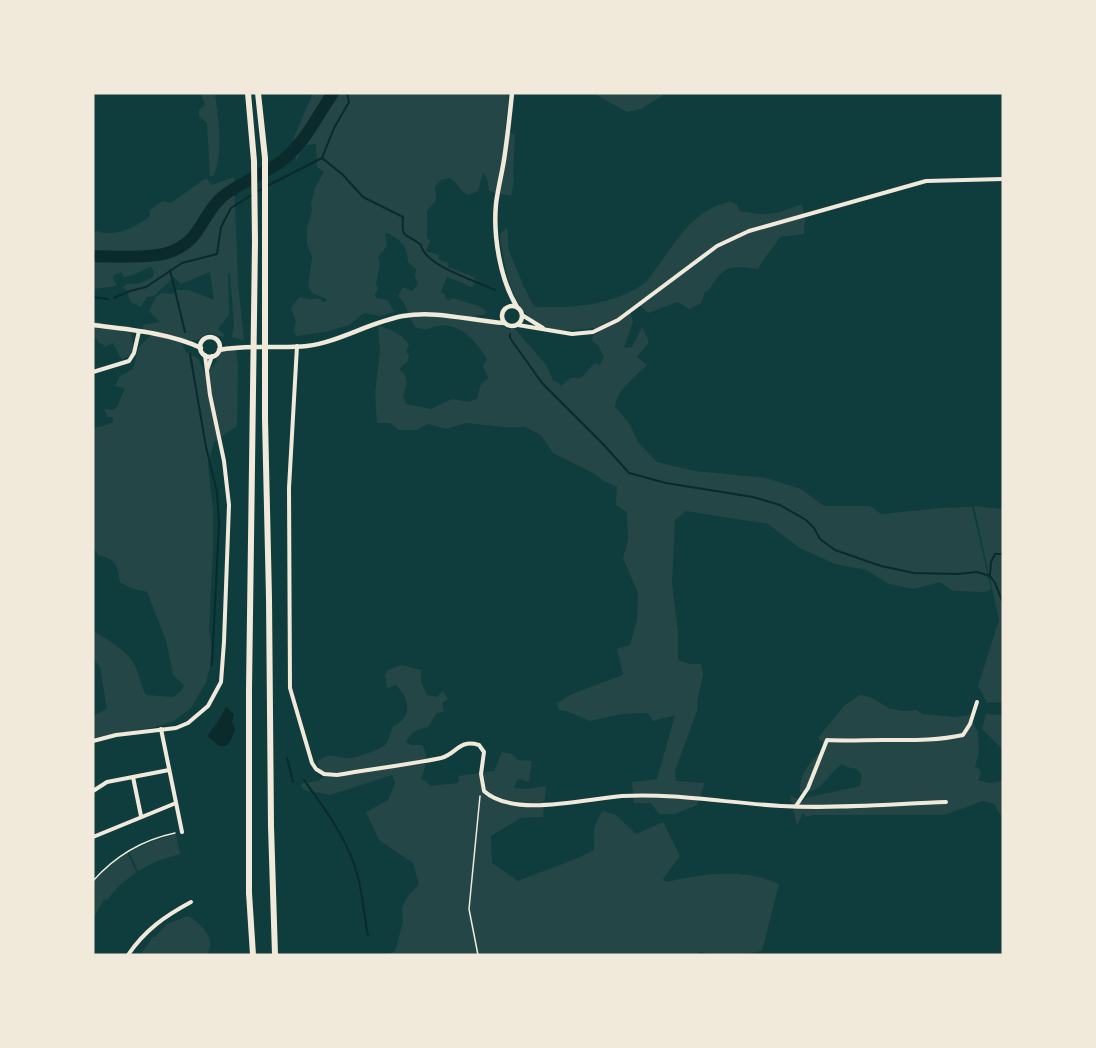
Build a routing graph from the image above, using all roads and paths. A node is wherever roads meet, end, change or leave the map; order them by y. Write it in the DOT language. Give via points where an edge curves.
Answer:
graph roads {
  1 [pos="248,93"];
  2 [pos="258,93"];
  3 [pos="512,93"];
  4 [pos="1003,180"];
  5 [pos="510,294"];
  6 [pos="508,307"];
  7 [pos="517,307"];
  8 [pos="502,314"];
  9 [pos="522,315"];
  10 [pos="490,321"];
  11 [pos="504,322"];
  12 [pos="93,325"];
  13 [pos="518,325"];
  14 [pos="546,330"];
  15 [pos="139,331"];
  16 [pos="204,340"];
  17 [pos="219,342"];
  18 [pos="191,343"];
  19 [pos="297,346"];
  20 [pos="233,347"];
  21 [pos="201,348"];
  22 [pos="219,350"];
  23 [pos="205,355"];
  24 [pos="212,356"];
  25 [pos="207,371"];
  26 [pos="93,372"];
  27 [pos="977,702"];
  28 [pos="161,729"];
  29 [pos="93,741"];
  30 [pos="169,770"];
  31 [pos="133,777"];
  32 [pos="93,791"];
  33 [pos="484,791"];
  34 [pos="946,802"];
  35 [pos="176,803"];
  36 [pos="796,806"];
  37 [pos="141,816"];
  38 [pos="182,832"];
  39 [pos="93,837"];
  40 [pos="93,881"];
  41 [pos="191,902"];
  42 [pos="128,955"];
  43 [pos="253,955"];
  44 [pos="275,955"];
  45 [pos="478,955"];
  1 -- 43 [label="highway" via="255,207 249,679 249,893"];
  2 -- 44 [label="highway" via="266,205"];
  3 -- 5 [label="street" via="496,214 499,252"];
  4 -- 14 [label="street" via="926,181 760,227 717,246 606,327 584,334"];
  5 -- 6 [label="street"];
  5 -- 7 [label="street"];
  6 -- 7 [label="street"];
  6 -- 8 [label="street"];
  7 -- 9 [label="street"];
  8 -- 10 [label="street"];
  8 -- 11 [label="street"];
  9 -- 13 [label="street"];
  9 -- 14 [label="street"];
  10 -- 11 [label="street"];
  10 -- 19 [label="street" via="430,314 404,316"];
  11 -- 13 [label="street"];
  12 -- 15 [label="street"];
  13 -- 14 [label="street"];
  15 -- 18 [label="street"];
  15 -- 26 [label="street" via="129,362"];
  16 -- 17 [label="street" via="212,337"];
  16 -- 18 [label="street"];
  16 -- 21 [label="street"];
  17 -- 20 [label="street"];
  17 -- 22 [label="street"];
  18 -- 21 [label="street"];
  19 -- 20 [label="street"];
  19 -- 33 [label="street" via="289,478 290,688 312,763 320,772 337,775 442,758 459,745 474,744 484,752"];
  20 -- 22 [label="street"];
  21 -- 23 [label="street"];
  22 -- 24 [label="street"];
  23 -- 24 [label="street"];
  23 -- 25 [label="street"];
  24 -- 25 [label="street"];
  25 -- 28 [label="street" via="229,504 222,675 215,696 199,716 182,726"];
  27 -- 36 [label="street" via="963,735 863,742 827,740 808,788"];
  28 -- 29 [label="street"];
  28 -- 30 [label="street"];
  30 -- 31 [label="street"];
  30 -- 35 [label="street"];
  31 -- 32 [label="street" via="107,782"];
  31 -- 37 [label="street"];
  33 -- 36 [label="street" via="526,806 660,795"];
  33 -- 45 [label="path" via="479,800 469,897"];
  34 -- 36 [label="street"];
  35 -- 37 [label="street"];
  35 -- 38 [label="street"];
  37 -- 39 [label="street"];
  38 -- 40 [label="path" via="131,849"];
  41 -- 42 [label="street" via="153,926"];
}
